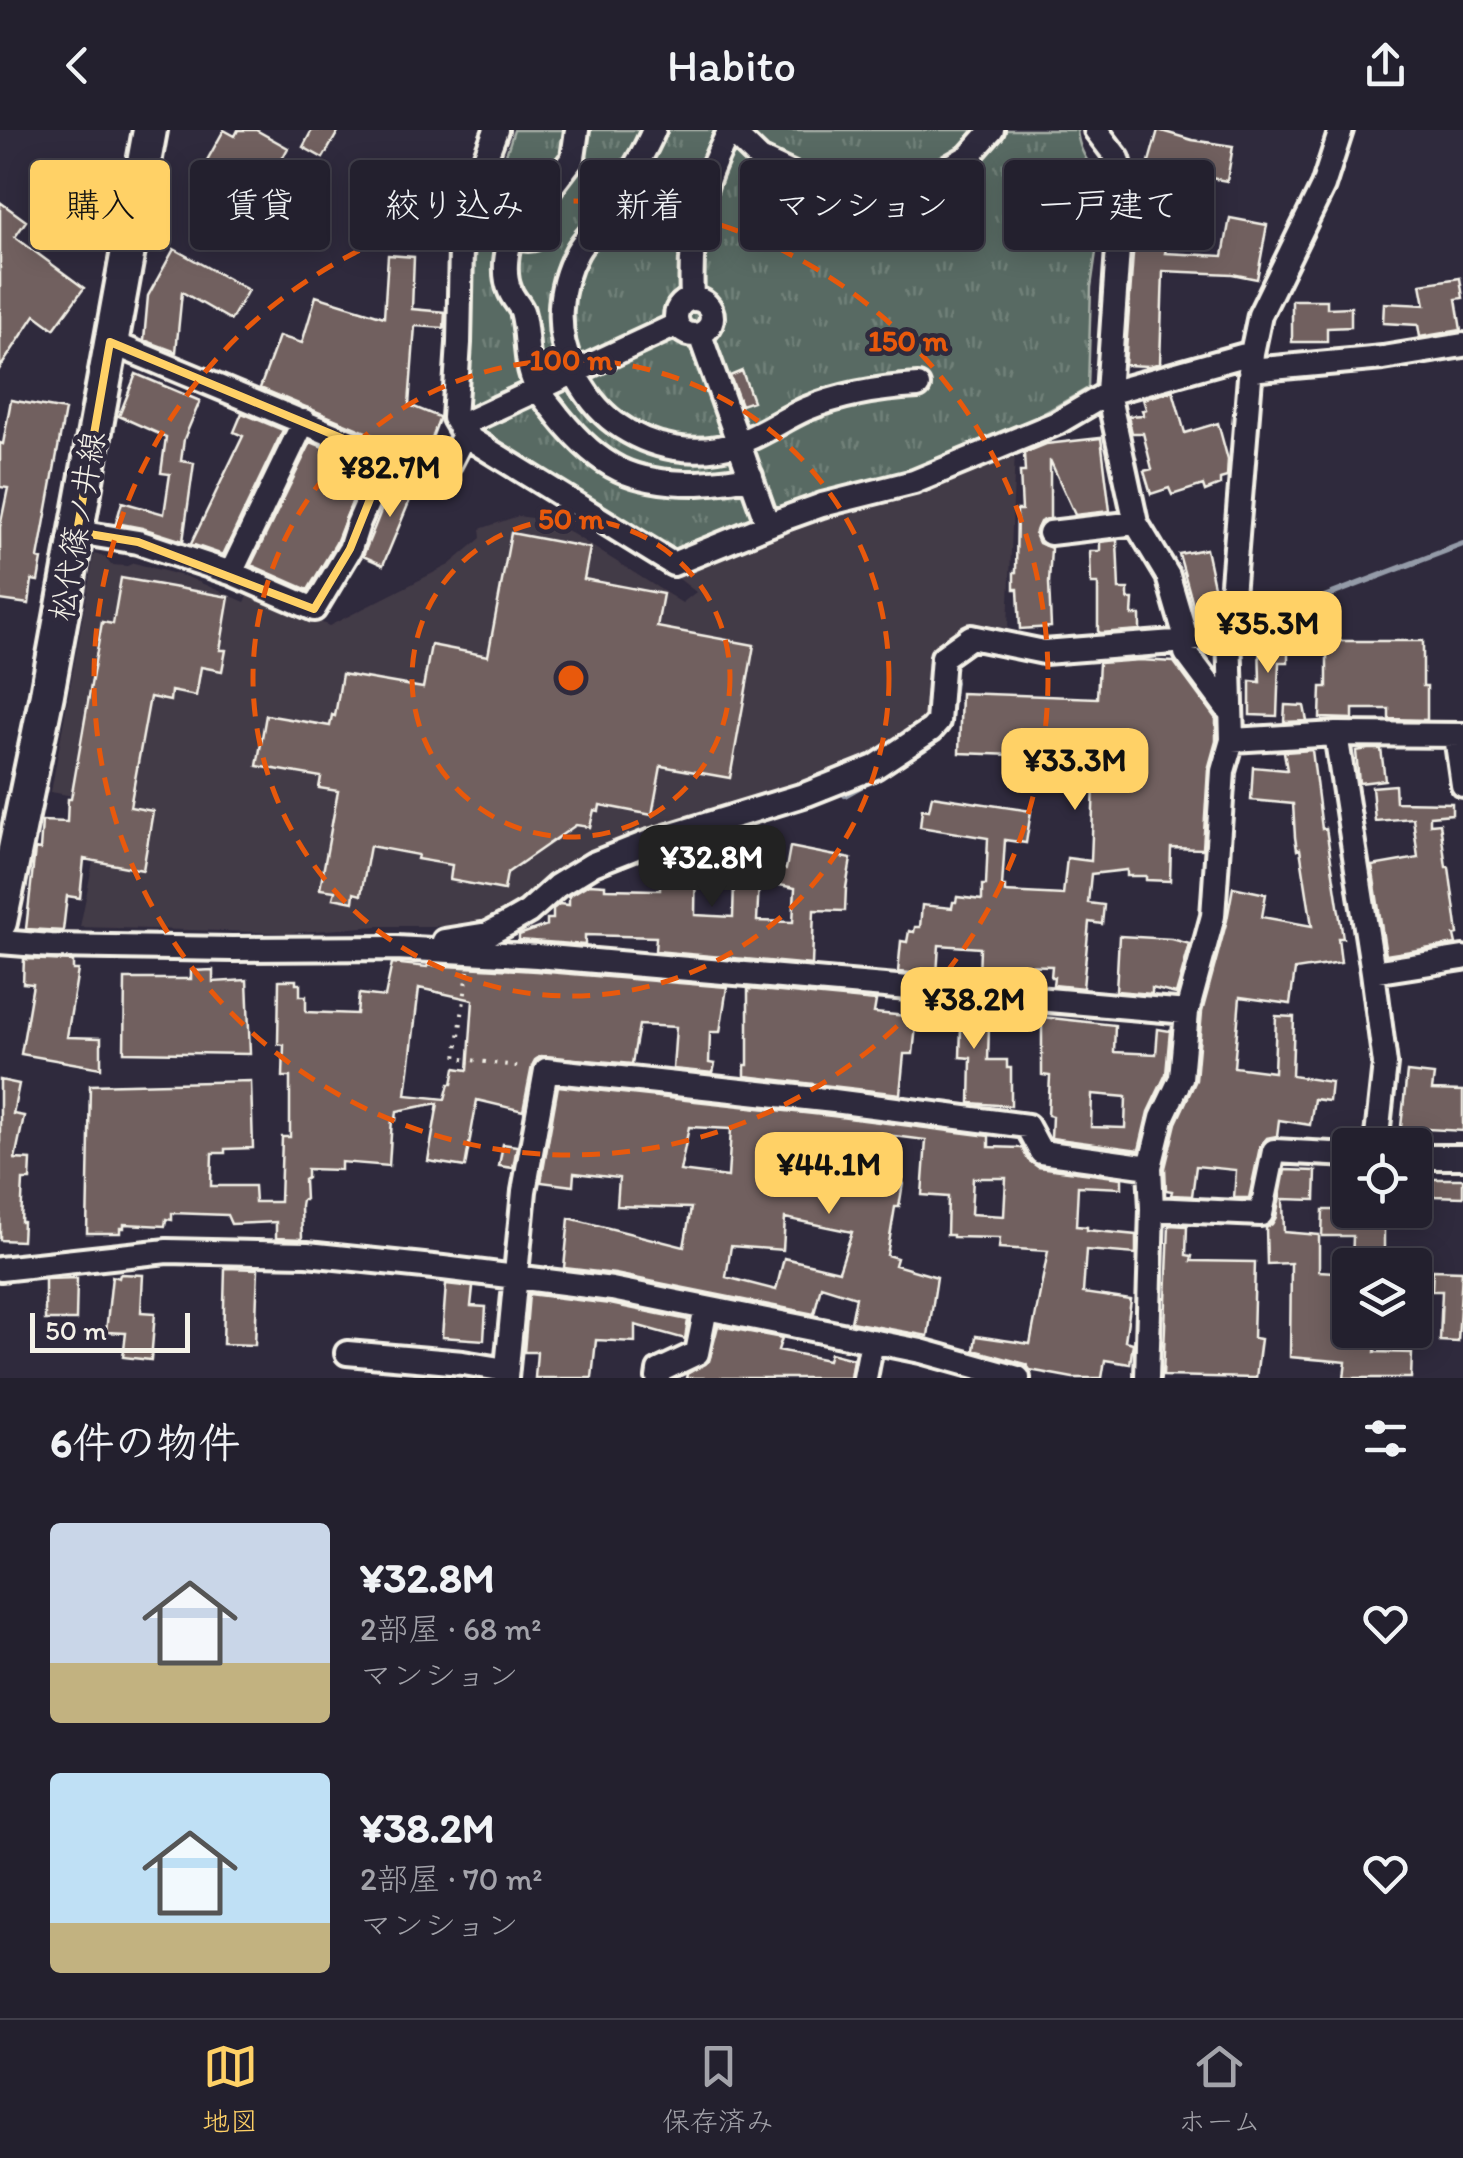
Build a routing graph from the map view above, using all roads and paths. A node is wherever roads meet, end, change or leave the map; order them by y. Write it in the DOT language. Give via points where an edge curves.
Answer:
graph roads {
  1 [pos="150,130"];
  2 [pos="496,130"];
  3 [pos="577,130"];
  4 [pos="654,130"];
  5 [pos="730,130"];
  6 [pos="992,130"];
  7 [pos="1096,130"];
  8 [pos="1340,130"];
  9 [pos="692,298"];
  10 [pos="676,325"];
  11 [pos="700,334"];
  12 [pos="110,342"];
  13 [pos="1463,344"];
  14 [pos="1251,361"];
  15 [pos="574,372"];
  16 [pos="918,386"];
  17 [pos="537,388"];
  18 [pos="1108,393"];
  19 [pos="304,421"];
  20 [pos="462,430"];
  21 [pos="740,443"];
  22 [pos="387,457"];
  23 [pos="751,476"];
  24 [pos="765,517"];
  25 [pos="1136,524"];
  26 [pos="77,532"];
  27 [pos="1050,533"];
  28 [pos="231,573"];
  29 [pos="1229,632"];
  30 [pos="1186,641"];
  31 [pos="1229,711"];
  32 [pos="1336,734"];
  33 [pos="1459,735"];
  34 [pos="1232,740"];
  35 [pos="1463,785"];
  36 [pos="0,922"];
  37 [pos="0,942"];
  38 [pos="396,948"];
  39 [pos="471,952"];
  40 [pos="1463,958"];
  41 [pos="1373,972"];
  42 [pos="1187,1012"];
  43 [pos="546,1070"];
  44 [pos="1378,1128"];
  45 [pos="1332,1154"];
  46 [pos="1432,1156"];
  47 [pos="1463,1157"];
  48 [pos="1150,1167"];
  49 [pos="1152,1210"];
  50 [pos="0,1269"];
  51 [pos="517,1276"];
  52 [pos="706,1308"];
  53 [pos="872,1342"];
  54 [pos="346,1353"];
  55 [pos="506,1374"];
  56 [pos="658,1378"];
  57 [pos="865,1378"];
  58 [pos="1018,1378"];
  59 [pos="1147,1378"];
  1 -- 12 [label="main road, 松代篠ノ井線"];
  2 -- 20 [label="street" via="461,248 454,418"];
  3 -- 17 [label="street" via="573,158 538,204 518,205 510,220 514,232 506,267"];
  4 -- 15 [label="street" via="568,276 561,336"];
  5 -- 6 [label="street" via="760,159 813,184 872,190 924,182 969,156"];
  5 -- 9 [label="street" via="702,190"];
  7 -- 18 [label="street" via="1118,159 1122,177"];
  8 -- 14 [label="street" via="1323,186 1260,316"];
  9 -- 10 [label="street" via="677,307"];
  9 -- 11 [label="street" via="703,300 713,318"];
  10 -- 11 [label="street"];
  10 -- 15 [label="street"];
  11 -- 21 [label="street"];
  12 -- 19 [label="street"];
  12 -- 26 [label="main road, 松代篠ノ井線"];
  13 -- 14 [label="street" via="1384,358"];
  14 -- 18 [label="street"];
  14 -- 29 [label="street"];
  15 -- 17 [label="street"];
  15 -- 21 [label="street" via="610,420 658,446 698,450"];
  16 -- 21 [label="street" via="843,397"];
  17 -- 20 [label="street"];
  17 -- 23 [label="street" via="574,435 612,467 670,484"];
  18 -- 20 [label="street" via="1058,424 914,482 783,518 673,564"];
  18 -- 25 [label="street"];
  19 -- 22 [label="street"];
  19 -- 28 [label="street"];
  20 -- 22 [label="street" via="443,476"];
  21 -- 23 [label="street"];
  22 -- 28 [label="street" via="350,549 314,609"];
  23 -- 24 [label="street"];
  25 -- 27 [label="street"];
  25 -- 30 [label="street" via="1168,576"];
  26 -- 28 [label="street" via="138,542"];
  26 -- 36 [label="main road, 松代篠ノ井線"];
  29 -- 30 [label="street"];
  29 -- 31 [label="street"];
  30 -- 31 [label="street" via="1186,653"];
  30 -- 38 [label="street" via="1044,652 971,637 944,657 938,722 875,767 594,864 488,934"];
  31 -- 34 [label="street"];
  32 -- 33 [label="street"];
  32 -- 34 [label="street"];
  32 -- 41 [label="street"];
  33 -- 35 [label="street"];
  34 -- 42 [label="street" via="1223,771 1213,916"];
  37 -- 38 [label="street"];
  38 -- 39 [label="street"];
  39 -- 42 [label="street"];
  39 -- 43 [label="path" via="456,1058"];
  40 -- 41 [label="street"];
  41 -- 44 [label="street" via="1385,1064"];
  42 -- 48 [label="street" via="1181,1078"];
  43 -- 48 [label="street" via="1026,1126 1041,1152"];
  43 -- 51 [label="street"];
  45 -- 49 [label="street" via="1274,1151 1261,1214"];
  46 -- 47 [label="street"];
  48 -- 49 [label="street"];
  49 -- 59 [label="street"];
  50 -- 51 [label="street" via="166,1251 307,1254"];
  51 -- 52 [label="street"];
  51 -- 55 [label="street"];
  52 -- 53 [label="street"];
  52 -- 56 [label="street" via="697,1353 659,1371"];
  53 -- 57 [label="street"];
  53 -- 58 [label="street"];
  54 -- 55 [label="street" via="463,1363"];
}
